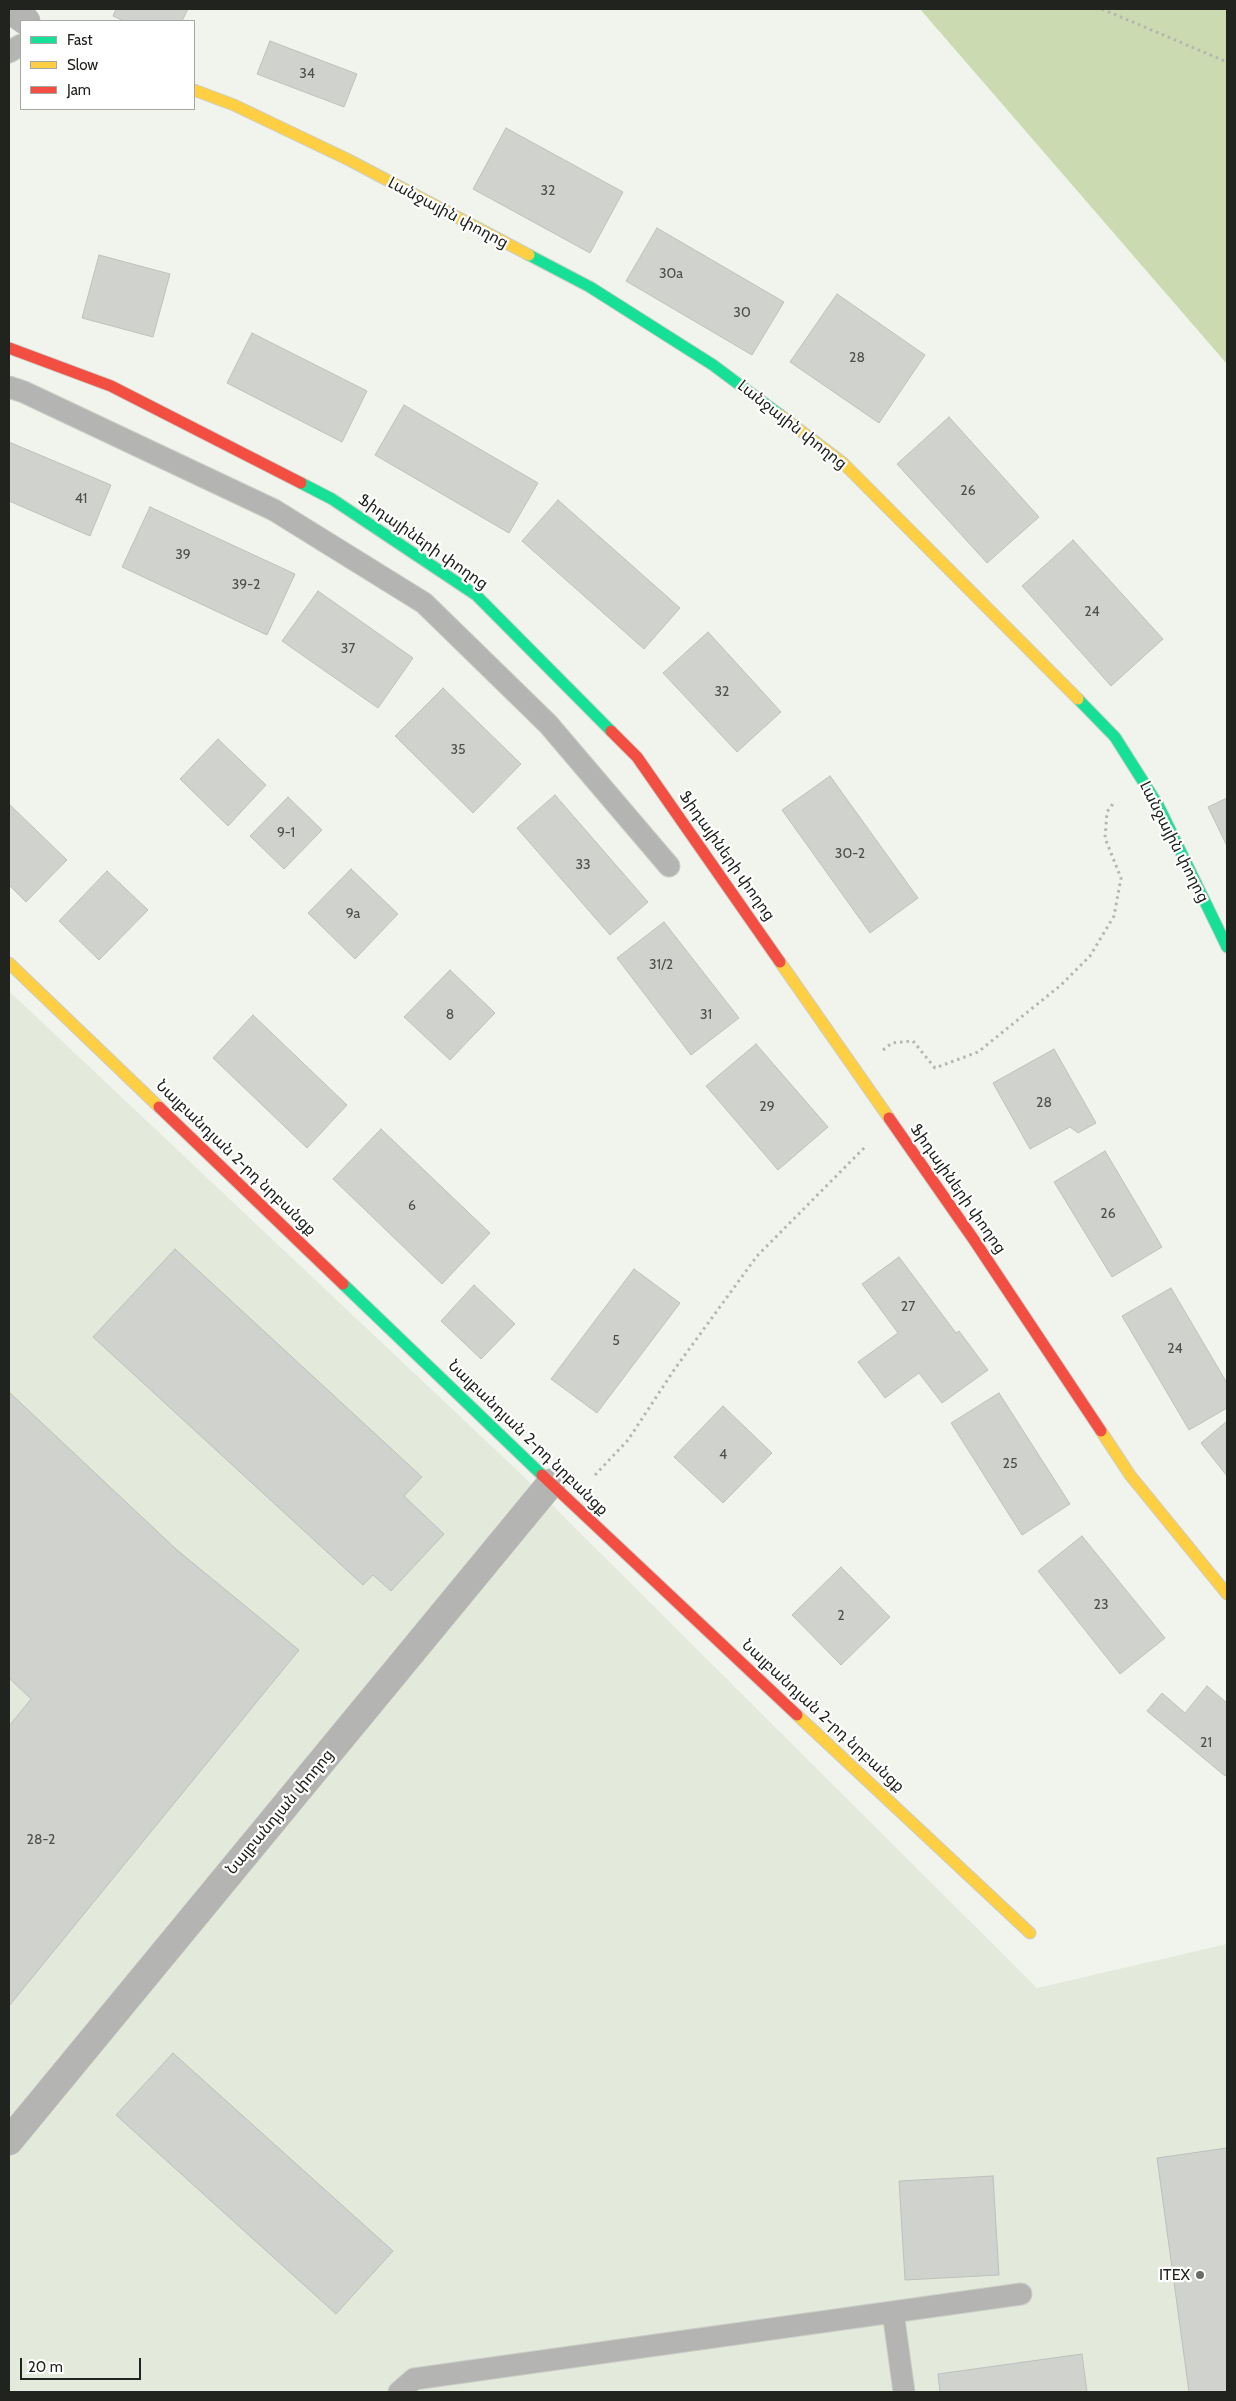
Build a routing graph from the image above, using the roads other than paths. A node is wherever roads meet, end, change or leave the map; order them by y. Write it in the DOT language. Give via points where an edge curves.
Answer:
graph roads {
  1 [pos="9,9"];
  2 [pos="25,20"];
  3 [pos="20,46"];
  4 [pos="9,52"];
  5 [pos="195,90"];
  6 [pos="9,348"];
  7 [pos="9,387"];
  8 [pos="669,866"];
  9 [pos="1227,947"];
  10 [pos="9,963"];
  11 [pos="551,1483"];
  12 [pos="1227,1594"];
  13 [pos="1030,1933"];
  14 [pos="9,2141"];
  15 [pos="1021,2294"];
  16 [pos="893,2312"];
  17 [pos="399,2392"];
  18 [pos="904,2392"];
  1 -- 2 [label="street"];
  3 -- 4 [label="lane"];
  5 -- 9 [label="street, Լանջային փողոց" via="234,105 349,160 582,283 713,365 843,463 1115,737 1158,804"];
  6 -- 12 [label="street, Ֆիդայիների փողոց" via="111,386 332,498 476,595 637,757 857,1071 1130,1475"];
  7 -- 8 [label="lane" via="274,510 424,603 548,724"];
  10 -- 11 [label="street, Նալբանդյան 2-րդ նրբանցք"];
  11 -- 13 [label="street, Նալբանդյան 2-րդ նրբանցք"];
  11 -- 14 [label="street, Նալբանդյան փողոց"];
  15 -- 16 [label="lane"];
  16 -- 17 [label="lane" via="414,2380"];
  16 -- 18 [label="lane"];
}
